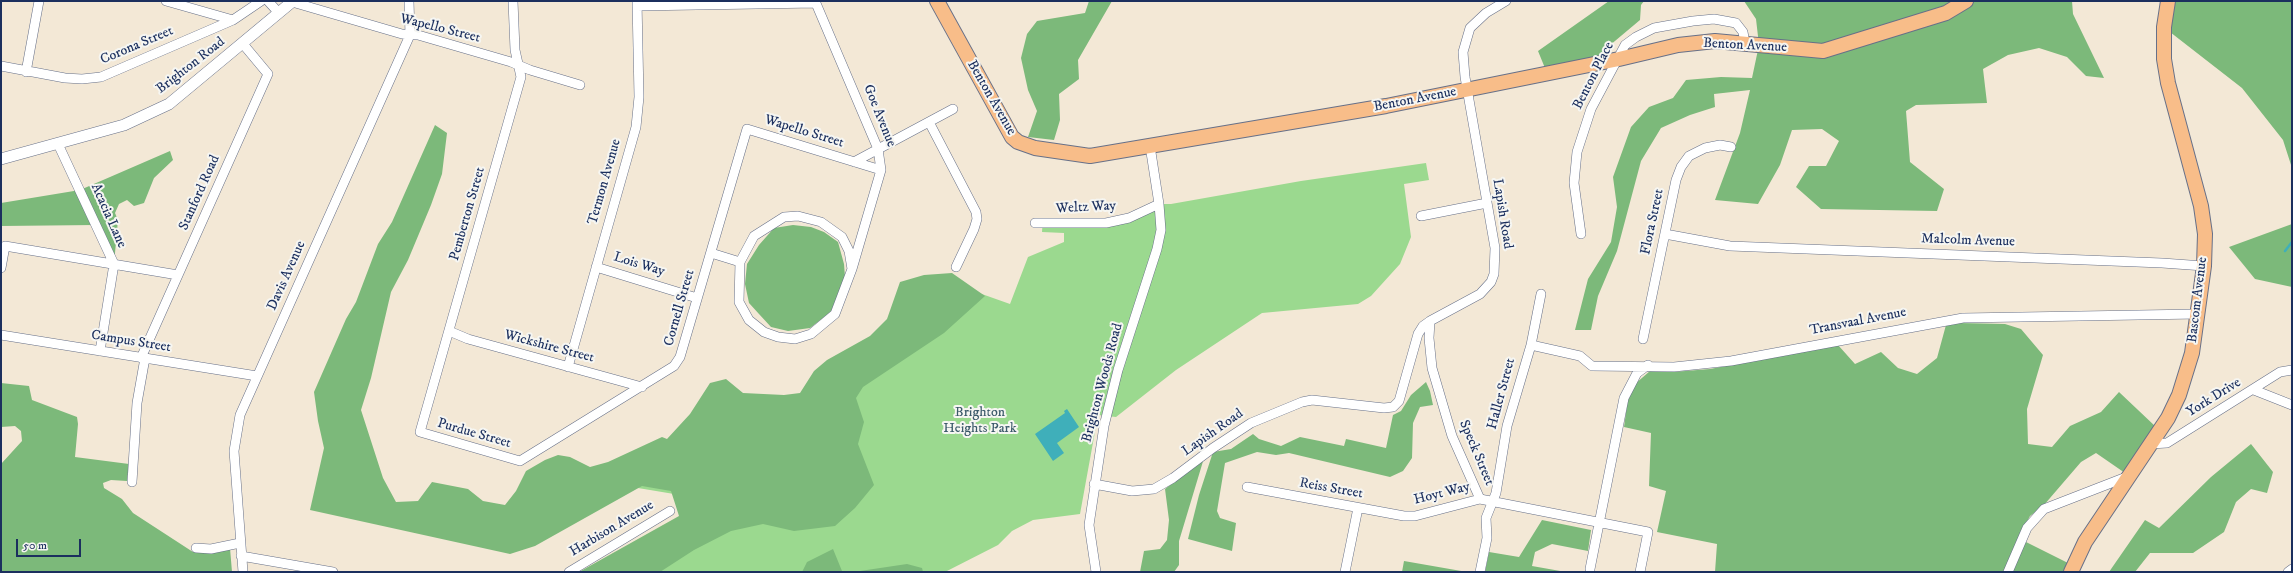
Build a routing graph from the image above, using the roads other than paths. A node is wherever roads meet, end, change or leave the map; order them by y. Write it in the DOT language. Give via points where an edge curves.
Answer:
graph roads {
  1 [pos="38,1"];
  2 [pos="166,1"];
  3 [pos="261,1"];
  4 [pos="268,1"];
  5 [pos="293,1"];
  6 [pos="409,1"];
  7 [pos="513,1"];
  8 [pos="937,1"];
  9 [pos="1506,1"];
  10 [pos="1966,1"];
  11 [pos="2168,1"];
  12 [pos="816,2"];
  13 [pos="637,4"];
  14 [pos="279,13"];
  15 [pos="233,20"];
  16 [pos="410,35"];
  17 [pos="1746,43"];
  18 [pos="243,44"];
  19 [pos="1619,59"];
  20 [pos="518,65"];
  21 [pos="1,66"];
  22 [pos="26,72"];
  23 [pos="580,85"];
  24 [pos="1467,89"];
  25 [pos="954,108"];
  26 [pos="929,122"];
  27 [pos="746,129"];
  28 [pos="58,144"];
  29 [pos="1150,146"];
  30 [pos="1731,147"];
  31 [pos="878,149"];
  32 [pos="1,159"];
  33 [pos="854,162"];
  34 [pos="881,170"];
  35 [pos="1486,203"];
  36 [pos="1160,204"];
  37 [pos="1421,216"];
  38 [pos="1035,224"];
  39 [pos="1581,234"];
  40 [pos="1665,234"];
  41 [pos="710,253"];
  42 [pos="740,262"];
  43 [pos="114,264"];
  44 [pos="2204,266"];
  45 [pos="596,267"];
  46 [pos="956,267"];
  47 [pos="1,268"];
  48 [pos="852,269"];
  49 [pos="178,275"];
  50 [pos="1541,294"];
  51 [pos="697,298"];
  52 [pos="2197,314"];
  53 [pos="1430,321"];
  54 [pos="449,331"];
  55 [pos="1,335"];
  56 [pos="1643,339"];
  57 [pos="1531,345"];
  58 [pos="100,351"];
  59 [pos="143,358"];
  60 [pos="1648,365"];
  61 [pos="568,367"];
  62 [pos="2292,370"];
  63 [pos="258,376"];
  64 [pos="642,387"];
  65 [pos="2254,390"];
  66 [pos="2292,405"];
  67 [pos="420,432"];
  68 [pos="2151,444"];
  69 [pos="520,461"];
  70 [pos="2129,476"];
  71 [pos="132,482"];
  72 [pos="1094,484"];
  73 [pos="1247,487"];
  74 [pos="1480,499"];
  75 [pos="1491,502"];
  76 [pos="1358,508"];
  77 [pos="670,510"];
  78 [pos="1410,517"];
  79 [pos="1600,524"];
  80 [pos="240,543"];
  81 [pos="196,548"];
  82 [pos="241,556"];
  83 [pos="1590,569"];
  84 [pos="2292,569"];
  85 [pos="243,572"];
  86 [pos="333,572"];
  87 [pos="569,572"];
  88 [pos="1096,572"];
  89 [pos="1345,572"];
  90 [pos="1480,572"];
  91 [pos="1640,572"];
  92 [pos="2008,572"];
  93 [pos="2071,572"];
  94 [pos="2288,572"];
  1 -- 22 [label="street"];
  2 -- 15 [label="street"];
  3 -- 15 [label="street, Corona Street"];
  4 -- 14 [label="street"];
  5 -- 14 [label="street, Brighton Road"];
  5 -- 16 [label="street, Wapello Street"];
  6 -- 16 [label="street, Davis Avenue"];
  7 -- 20 [label="street, Pemberton Street"];
  8 -- 29 [label="main road, Benton Avenue" via="1007,131 1018,142 1036,148 1090,156"];
  9 -- 24 [label="street, Lapish Road" via="1486,13 1470,28 1463,52"];
  10 -- 17 [label="main road, Benton Avenue" via="1946,13 1823,51"];
  11 -- 44 [label="main road, Bascom Avenue" via="2164,27 2164,59 2201,206 2205,234"];
  12 -- 13 [label="street"];
  12 -- 31 [label="street, Goe Avenue"];
  13 -- 45 [label="street, Termon Avenue" via="639,97 636,126"];
  14 -- 18 [label="street, Brighton Road"];
  15 -- 22 [label="street, Corona Street" via="101,77 71,78"];
  16 -- 20 [label="street, Wapello Street"];
  16 -- 63 [label="street, Davis Avenue"];
  17 -- 19 [label="main road, Benton Avenue" via="1715,41 1678,45"];
  17 -- 19 [label="street, Benton Place" via="1743,32 1736,23 1707,20 1654,28 1625,45"];
  18 -- 28 [label="street, Brighton Road" via="169,104 124,124"];
  18 -- 49 [label="street, Stanford Road" via="268,74"];
  19 -- 24 [label="main road, Benton Avenue"];
  19 -- 39 [label="street, Benton Place" via="1591,109 1577,152 1574,183"];
  20 -- 23 [label="street, Wapello Street"];
  20 -- 54 [label="street, Pemberton Street" via="521,77"];
  21 -- 22 [label="street, Corona Street"];
  24 -- 29 [label="main road, Benton Avenue" via="1318,118"];
  24 -- 35 [label="street, Lapish Road"];
  25 -- 26 [label="street, Wapello Street"];
  26 -- 31 [label="street, Wapello Street"];
  26 -- 46 [label="street" via="976,212 974,229"];
  27 -- 33 [label="street, Wapello Street"];
  27 -- 41 [label="street, Cornell Street"];
  28 -- 32 [label="street, Brighton Road"];
  28 -- 43 [label="street, Acacia Lane"];
  29 -- 36 [label="street, Brighton Woods Road"];
  30 -- 40 [label="street, Flora Street" via="1710,146 1689,156 1676,180"];
  31 -- 33 [label="street, Wapello Street"];
  31 -- 34 [label="street, Goe Avenue"];
  33 -- 34 [label="street, Wapello Street"];
  34 -- 48 [label="street, Goe Avenue"];
  35 -- 37 [label="street"];
  35 -- 53 [label="street, Lapish Road" via="1496,258 1491,282 1480,294"];
  36 -- 38 [label="street, Weltz Way" via="1129,218 1106,223"];
  36 -- 72 [label="street, Brighton Woods Road" via="1161,230 1158,249 1118,370 1104,426"];
  40 -- 44 [label="street, Malcolm Avenue" via="1730,246"];
  40 -- 56 [label="street, Flora Street"];
  41 -- 42 [label="street"];
  41 -- 51 [label="street, Cornell Street"];
  42 -- 48 [label="street" via="754,236 784,217 798,216 821,222 842,237 849,251"];
  42 -- 48 [label="street" via="739,302 749,320 764,332 794,339 811,334 835,314"];
  43 -- 47 [label="street" via="5,246"];
  43 -- 49 [label="street"];
  43 -- 58 [label="street, Acacia Lane"];
  44 -- 52 [label="main road, Bascom Avenue"];
  45 -- 51 [label="street, Lois Way"];
  45 -- 61 [label="street, Termon Avenue"];
  49 -- 59 [label="street, Stanford Road"];
  50 -- 57 [label="street, Haller Street"];
  51 -- 64 [label="street, Cornell Street" via="678,362"];
  52 -- 60 [label="street, Transvaal Avenue" via="1963,318 1732,361 1674,367"];
  52 -- 68 [label="main road, Bascom Avenue" via="2186,376 2168,418"];
  53 -- 72 [label="street, Lapish Road" via="1418,334 1403,393 1393,407 1312,400 1302,402 1250,423 1212,448 1174,478 1154,489 1132,491"];
  53 -- 74 [label="street, Speck Street" via="1432,368 1452,436"];
  54 -- 61 [label="street, Wickshire Street" via="468,339"];
  54 -- 67 [label="street, Pemberton Street"];
  55 -- 58 [label="street, Campus Street"];
  57 -- 60 [label="street, Transvaal Avenue" via="1580,356 1592,366"];
  57 -- 75 [label="street, Haller Street" via="1506,426 1496,492"];
  58 -- 59 [label="street, Campus Street"];
  59 -- 63 [label="street, Campus Street"];
  59 -- 71 [label="street, Stanford Road" via="137,403"];
  60 -- 79 [label="street" via="1637,372 1624,398"];
  61 -- 64 [label="street, Wickshire Street"];
  62 -- 65 [label="street" via="2280,372"];
  63 -- 80 [label="street, Davis Avenue" via="240,415 234,440"];
  64 -- 69 [label="street, Cornell Street"];
  65 -- 66 [label="street, York Drive"];
  65 -- 68 [label="street, York Drive" via="2167,443"];
  67 -- 69 [label="street, Purdue Street"];
  68 -- 70 [label="main road, Bascom Avenue"];
  70 -- 92 [label="street" via="2044,509 2027,528"];
  70 -- 93 [label="main road, Bascom Avenue" via="2085,542"];
  72 -- 88 [label="street, Brighton Woods Road" via="1089,524"];
  73 -- 76 [label="street, Reiss Street"];
  74 -- 75 [label="street, Speck Street"];
  74 -- 78 [label="street, Hoyt Way"];
  75 -- 79 [label="street, Speck Street"];
  75 -- 90 [label="street, Haller Street" via="1486,518 1487,538"];
  76 -- 78 [label="street, Reiss Street"];
  76 -- 89 [label="street"];
  77 -- 87 [label="street, Harbison Avenue"];
  79 -- 83 [label="street"];
  79 -- 91 [label="street, Speck Street" via="1648,532"];
  80 -- 81 [label="street" via="211,549"];
  80 -- 82 [label="street, Davis Avenue"];
  82 -- 85 [label="street, Davis Avenue"];
  82 -- 86 [label="street"];
  84 -- 94 [label="street"];
}
